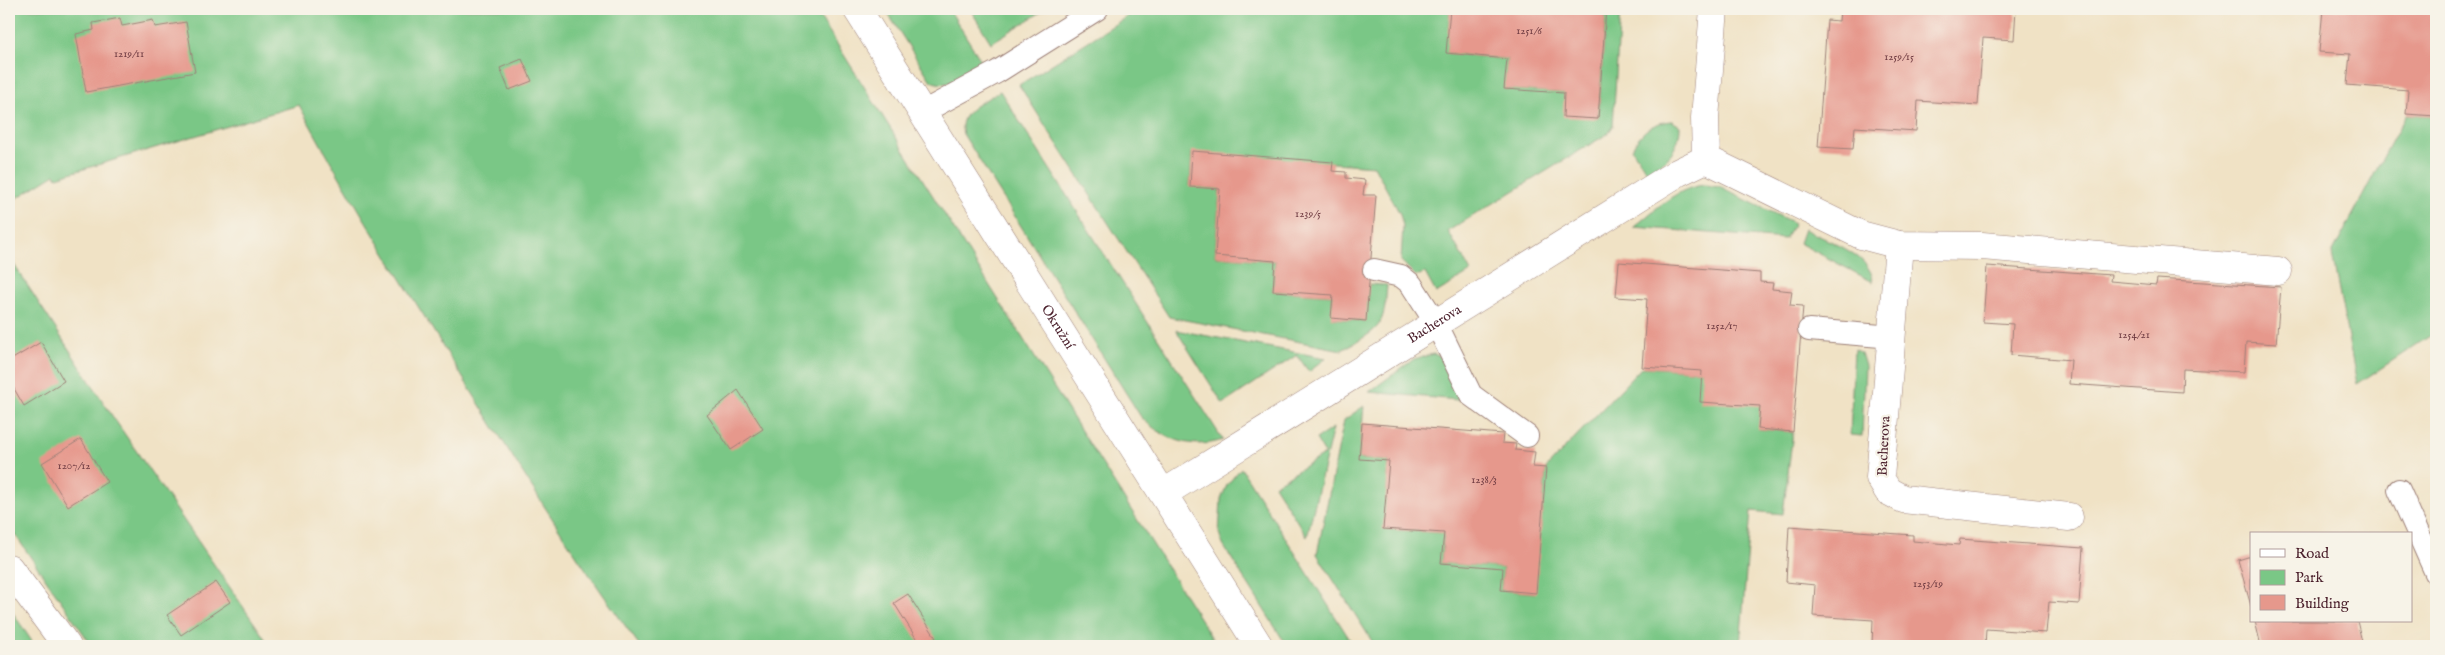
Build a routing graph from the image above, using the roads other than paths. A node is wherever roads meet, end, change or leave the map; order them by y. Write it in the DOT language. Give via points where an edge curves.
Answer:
graph roads {
  1 [pos="1097,9"];
  2 [pos="1714,9"];
  3 [pos="861,12"];
  4 [pos="923,112"];
  5 [pos="1706,159"];
  6 [pos="1899,245"];
  7 [pos="1374,270"];
  8 [pos="2278,271"];
  9 [pos="1436,324"];
  10 [pos="1809,330"];
  11 [pos="1893,337"];
  12 [pos="1527,436"];
  13 [pos="2399,490"];
  14 [pos="1164,493"];
  15 [pos="2069,517"];
  16 [pos="9,568"];
  17 [pos="2436,573"];
  18 [pos="67,646"];
  19 [pos="1260,646"];
  1 -- 4 [label="lane" via="996,72"];
  2 -- 5 [label="street" via="1705,118"];
  3 -- 4 [label="street, Okružní"];
  4 -- 14 [label="street, Okružní"];
  5 -- 6 [label="street" via="1860,235"];
  5 -- 9 [label="street, Bacherova" via="1676,173"];
  6 -- 8 [label="street" via="1982,246"];
  6 -- 11 [label="street, Bacherova"];
  7 -- 9 [label="lane" via="1401,276 1411,284"];
  9 -- 12 [label="lane" via="1471,395"];
  9 -- 14 [label="street, Bacherova"];
  10 -- 11 [label="lane"];
  11 -- 15 [label="street, Bacherova" via="1880,478 1888,491 1903,499"];
  13 -- 17 [label="lane"];
  14 -- 19 [label="street, Okružní"];
  16 -- 18 [label="street"];
}
